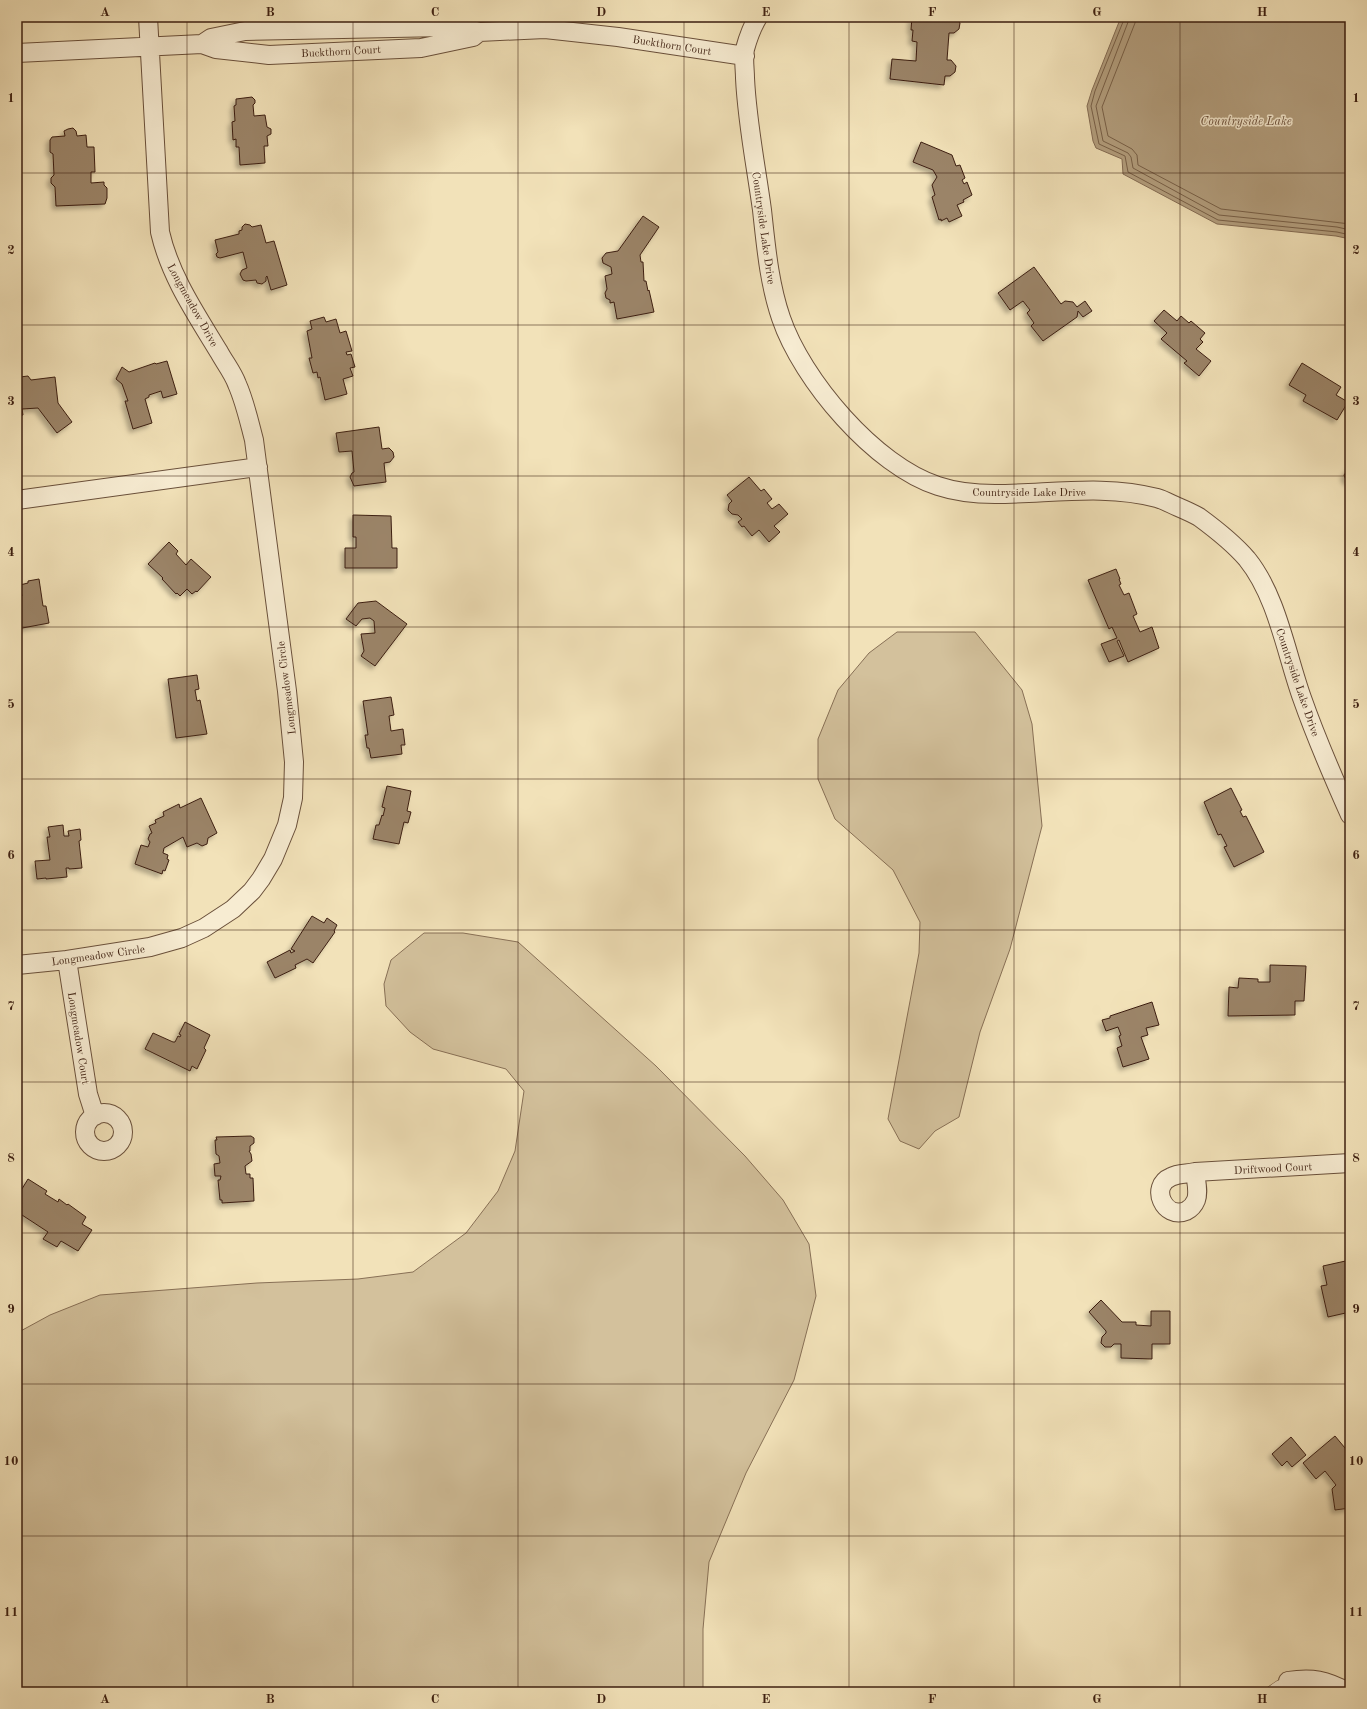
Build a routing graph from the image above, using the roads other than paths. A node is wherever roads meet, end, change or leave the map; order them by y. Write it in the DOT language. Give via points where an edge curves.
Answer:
graph roads {
  1 [pos="148,17"];
  2 [pos="758,17"];
  3 [pos="479,32"];
  4 [pos="202,44"];
  5 [pos="150,46"];
  6 [pos="17,53"];
  7 [pos="744,56"];
  8 [pos="258,467"];
  9 [pos="17,500"];
  10 [pos="1350,816"];
  11 [pos="67,960"];
  12 [pos="17,965"];
  13 [pos="95,1116"];
  14 [pos="1350,1163"];
  15 [pos="1195,1172"];
  16 [pos="1288,1681"];
  17 [pos="1270,1692"];
  18 [pos="1348,1692"];
  1 -- 5 [label="street, Longmeadow Drive"];
  2 -- 7 [label="street, Countryside Lake Drive"];
  3 -- 4 [label="street, Buckthorn Court" via="444,27 245,31 211,38"];
  3 -- 4 [label="street, Buckthorn Court" via="473,37 421,48 269,55 216,49"];
  3 -- 7 [label="street, Buckthorn Court" via="545,29"];
  4 -- 5 [label="street, Buckthorn Court"];
  5 -- 6 [label="street, Buckthorn Court"];
  5 -- 8 [label="street, Longmeadow Drive" via="160,229 164,250 184,293 237,383 249,420"];
  7 -- 10 [label="street, Countryside Lake Drive" via="746,102 767,260 775,298 789,340 802,363 844,419 880,453 902,469 937,486 961,492 993,494 1079,491 1120,492 1158,498 1197,516 1219,533 1246,558 1263,586 1277,620 1302,699"];
  8 -- 9 [label="street"];
  8 -- 11 [label="street, Longmeadow Circle" via="286,679 294,762 294,798 287,825 273,859 252,891 233,909 204,928 182,938 150,947"];
  11 -- 12 [label="street, Longmeadow Circle"];
  11 -- 13 [label="street, Longmeadow Court" via="88,1094"];
  14 -- 15 [label="street, Driftwood Court"];
  16 -- 17 [label="lane"];
  16 -- 18 [label="street" via="1307,1678"];
}
